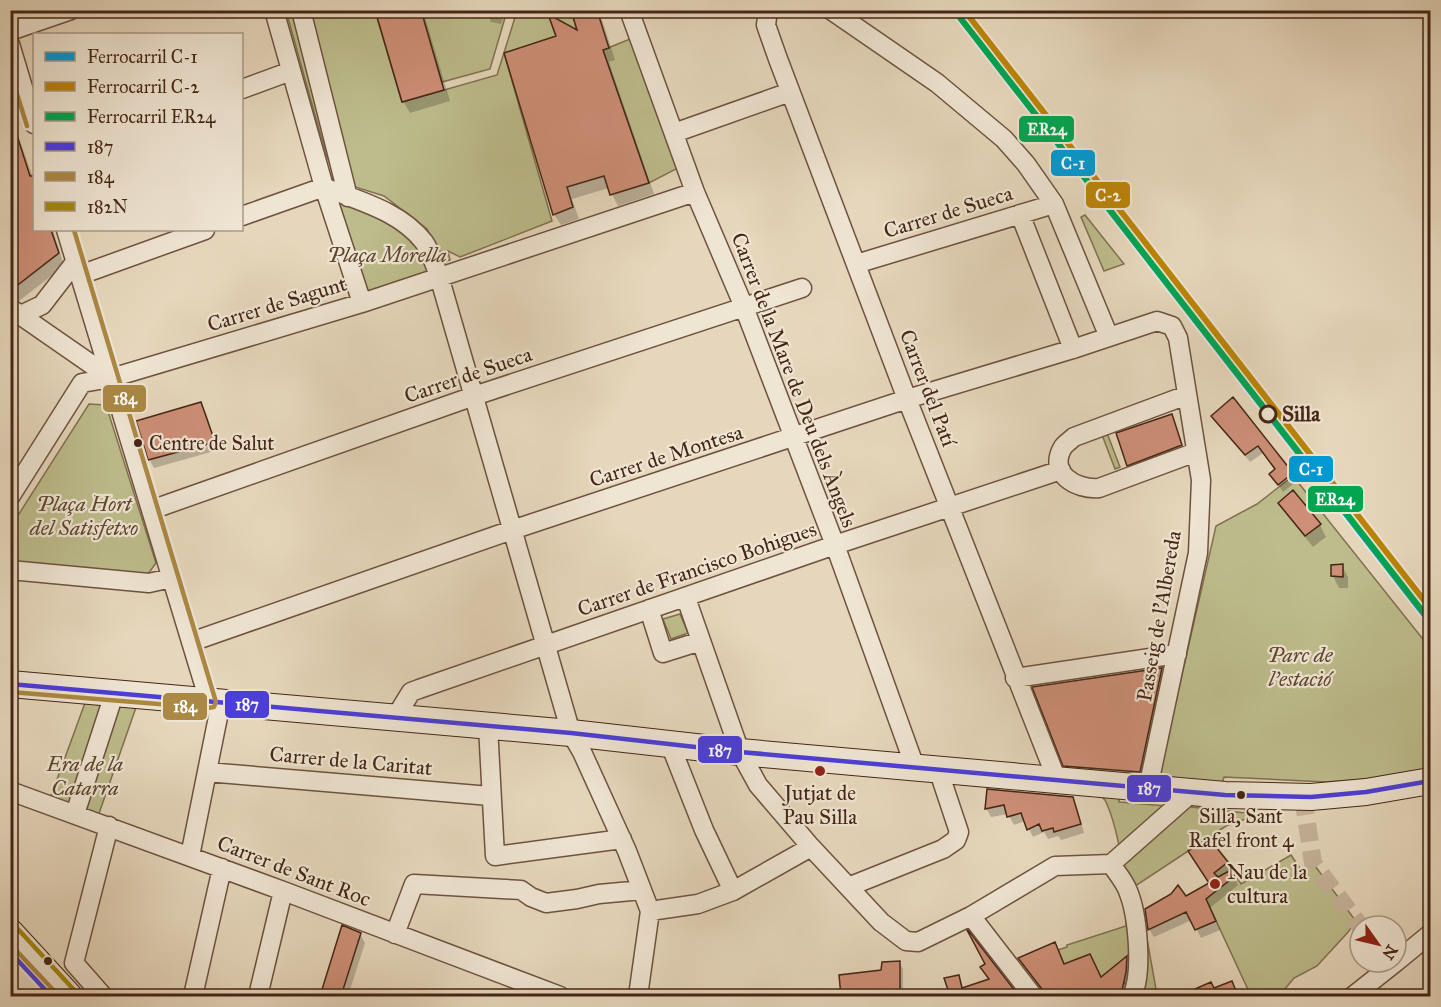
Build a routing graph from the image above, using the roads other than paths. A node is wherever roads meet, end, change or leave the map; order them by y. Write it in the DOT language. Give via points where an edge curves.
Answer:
graph roads {
  1 [pos="71,10"];
  2 [pos="274,10"];
  3 [pos="301,10"];
  4 [pos="629,10"];
  5 [pos="768,10"];
  6 [pos="827,11"];
  7 [pos="10,31"];
  8 [pos="10,44"];
  9 [pos="291,71"];
  10 [pos="243,89"];
  11 [pos="10,92"];
  12 [pos="790,92"];
  13 [pos="29,104"];
  14 [pos="33,120"];
  15 [pos="674,133"];
  16 [pos="324,187"];
  17 [pos="695,192"];
  18 [pos="348,196"];
  19 [pos="1054,204"];
  20 [pos="1020,214"];
  21 [pos="243,216"];
  22 [pos="66,231"];
  23 [pos="202,231"];
  24 [pos="856,264"];
  25 [pos="78,268"];
  26 [pos="440,276"];
  27 [pos="802,288"];
  28 [pos="362,303"];
  29 [pos="744,307"];
  30 [pos="16,312"];
  31 [pos="1157,321"];
  32 [pos="1109,337"];
  33 [pos="1073,349"];
  34 [pos="111,378"];
  35 [pos="1187,395"];
  36 [pos="474,396"];
  37 [pos="907,399"];
  38 [pos="793,437"];
  39 [pos="1196,452"];
  40 [pos="18,468"];
  41 [pos="1061,470"];
  42 [pos="10,497"];
  43 [pos="950,507"];
  44 [pos="151,510"];
  45 [pos="512,530"];
  46 [pos="835,545"];
  47 [pos="10,570"];
  48 [pos="171,578"];
  49 [pos="686,598"];
  50 [pos="649,609"];
  51 [pos="701,641"];
  52 [pos="191,642"];
  53 [pos="545,644"];
  54 [pos="1177,654"];
  55 [pos="1015,678"];
  56 [pos="10,684"];
  57 [pos="114,693"];
  58 [pos="215,702"];
  59 [pos="395,718"];
  60 [pos="488,726"];
  61 [pos="571,734"];
  62 [pos="670,744"];
  63 [pos="740,752"];
  64 [pos="927,768"];
  65 [pos="207,772"];
  66 [pos="1057,780"];
  67 [pos="1431,781"];
  68 [pos="1148,789"];
  69 [pos="10,791"];
  70 [pos="490,795"];
  71 [pos="1188,796"];
  72 [pos="75,814"];
  73 [pos="109,826"];
  74 [pos="622,839"];
  75 [pos="811,847"];
  76 [pos="190,856"];
  77 [pos="1111,864"];
  78 [pos="222,868"];
  79 [pos="848,887"];
  80 [pos="642,890"];
  81 [pos="284,891"];
  82 [pos="733,891"];
  83 [pos="650,911"];
  84 [pos="971,916"];
  85 [pos="10,932"];
  86 [pos="395,933"];
  87 [pos="1431,934"];
  88 [pos="10,951"];
  89 [pos="1408,952"];
  90 [pos="1381,974"];
  91 [pos="1133,994"];
  92 [pos="51,996"];
  93 [pos="69,996"];
  94 [pos="103,996"];
  95 [pos="193,996"];
  96 [pos="258,996"];
  97 [pos="560,996"];
  98 [pos="638,996"];
  99 [pos="1033,996"];
  100 [pos="1353,996"];
  1 -- 7 [label="street"];
  2 -- 9 [label="street"];
  3 -- 18 [label="street"];
  4 -- 15 [label="street, Carrer de la Mare de Deu dels Àngels"];
  5 -- 12 [label="street, Carrer del Patí" via="766,25"];
  6 -- 19 [label="street" via="904,59 963,104 1004,139"];
  8 -- 13 [label="street"];
  9 -- 10 [label="street"];
  9 -- 16 [label="street"];
  11 -- 13 [label="street"];
  12 -- 15 [label="street"];
  12 -- 24 [label="street, Carrer del Patí"];
  13 -- 14 [label="street"];
  15 -- 17 [label="street, Carrer de la Mare de Deu dels Àngels"];
  16 -- 18 [label="street"];
  16 -- 21 [label="street"];
  16 -- 28 [label="street"];
  17 -- 26 [label="street, Carrer de Sagunt"];
  17 -- 29 [label="street, Carrer de la Mare de Deu dels Àngels"];
  18 -- 26 [label="street" via="388,212 412,228 426,244"];
  19 -- 20 [label="street, Carrer de Sueca"];
  19 -- 32 [label="street"];
  20 -- 24 [label="street, Carrer de Sueca"];
  20 -- 33 [label="street"];
  22 -- 25 [label="street"];
  23 -- 25 [label="street"];
  24 -- 37 [label="street, Carrer del Patí"];
  25 -- 30 [label="street" via="42,305"];
  25 -- 34 [label="street"];
  26 -- 28 [label="street, Carrer de Sagunt"];
  26 -- 36 [label="street"];
  27 -- 29 [label="street, Carrer de Sueca"];
  28 -- 34 [label="street, Carrer de Sagunt"];
  29 -- 36 [label="street, Carrer de Sueca"];
  29 -- 38 [label="street, Carrer de la Mare de Deu dels Àngels"];
  30 -- 34 [label="street"];
  31 -- 32 [label="street, Carrer de Montesa"];
  31 -- 35 [label="street, Passeig de l'Albereda" via="1173,326 1178,338"];
  32 -- 33 [label="street, Carrer de Montesa"];
  33 -- 37 [label="street, Carrer de Montesa"];
  34 -- 40 [label="street, Carrer de Sagunt" via="82,383"];
  34 -- 44 [label="street"];
  35 -- 39 [label="street, Passeig de l'Albereda"];
  35 -- 41 [label="street" via="1074,437 1064,447 1059,461"];
  36 -- 44 [label="street, Carrer de Sueca"];
  36 -- 45 [label="street"];
  37 -- 38 [label="street, Carrer de Montesa"];
  37 -- 43 [label="street, Carrer del Patí"];
  38 -- 45 [label="street, Carrer de Montesa"];
  38 -- 46 [label="street, Carrer de la Mare de Deu dels Àngels"];
  39 -- 41 [label="street" via="1099,488 1076,486"];
  39 -- 54 [label="street, Passeig de l'Albereda" via="1201,480 1198,553"];
  40 -- 42 [label="street, Carrer de Sagunt"];
  41 -- 43 [label="street, Carrer de Francisco Bohigues"];
  43 -- 46 [label="street, Carrer de Francisco Bohigues"];
  43 -- 55 [label="street, Carrer del Patí"];
  44 -- 48 [label="street"];
  45 -- 52 [label="street, Carrer de Montesa"];
  45 -- 53 [label="street"];
  46 -- 49 [label="street, Carrer de Francisco Bohigues"];
  46 -- 64 [label="street, Carrer de la Mare de Deu dels Àngels"];
  47 -- 48 [label="street" via="149,583"];
  48 -- 52 [label="street"];
  49 -- 50 [label="street, Carrer de Francisco Bohigues"];
  49 -- 51 [label="street"];
  50 -- 51 [label="street" via="663,653"];
  50 -- 53 [label="street, Carrer de Francisco Bohigues"];
  51 -- 63 [label="street"];
  52 -- 58 [label="street"];
  53 -- 59 [label="street, Carrer de Francisco Bohigues" via="411,692"];
  53 -- 61 [label="street"];
  54 -- 55 [label="street"];
  54 -- 68 [label="street, Passeig de l'Albereda"];
  55 -- 66 [label="street, Carrer del Patí"];
  56 -- 57 [label="street"];
  57 -- 58 [label="street"];
  57 -- 72 [label="street"];
  58 -- 59 [label="street"];
  58 -- 65 [label="street"];
  59 -- 60 [label="street"];
  60 -- 61 [label="street"];
  60 -- 70 [label="street"];
  61 -- 62 [label="street"];
  61 -- 74 [label="street"];
  62 -- 63 [label="street"];
  62 -- 82 [label="street"];
  63 -- 64 [label="street"];
  63 -- 75 [label="street" via="758,785"];
  64 -- 66 [label="street"];
  64 -- 79 [label="street, Carrer de la Mare de Deu dels Àngels" via="959,832 956,840 943,849"];
  65 -- 70 [label="street, Carrer de la Caritat"];
  65 -- 76 [label="street"];
  66 -- 68 [label="street"];
  67 -- 68 [label="street" via="1311,797"];
  69 -- 72 [label="street, Carrer de Sant Roc"];
  70 -- 74 [label="street" via="495,856"];
  71 -- 77 [label="street"];
  72 -- 73 [label="street, Carrer de Sant Roc"];
  73 -- 76 [label="street, Carrer de Sant Roc"];
  73 -- 94 [label="street" via="74,963"];
  74 -- 80 [label="street"];
  75 -- 79 [label="street"];
  75 -- 82 [label="street"];
  76 -- 78 [label="street, Carrer de Sant Roc"];
  77 -- 84 [label="street" via="1055,866"];
  77 -- 91 [label="street" via="1128,890 1134,912 1138,941"];
  78 -- 81 [label="street, Carrer de Sant Roc"];
  78 -- 95 [label="street"];
  79 -- 84 [label="street" via="881,922 906,941 918,942"];
  80 -- 83 [label="street"];
  80 -- 86 [label="street" via="546,903 521,890 414,884"];
  81 -- 86 [label="street, Carrer de Sant Roc"];
  81 -- 96 [label="street"];
  82 -- 83 [label="street" via="698,904"];
  83 -- 98 [label="street"];
  84 -- 99 [label="street"];
  85 -- 93 [label="street"];
  86 -- 97 [label="street, Carrer de Sant Roc"];
  87 -- 89 [label="street"];
  88 -- 92 [label="street"];
  90 -- 100 [label="street"];
}
